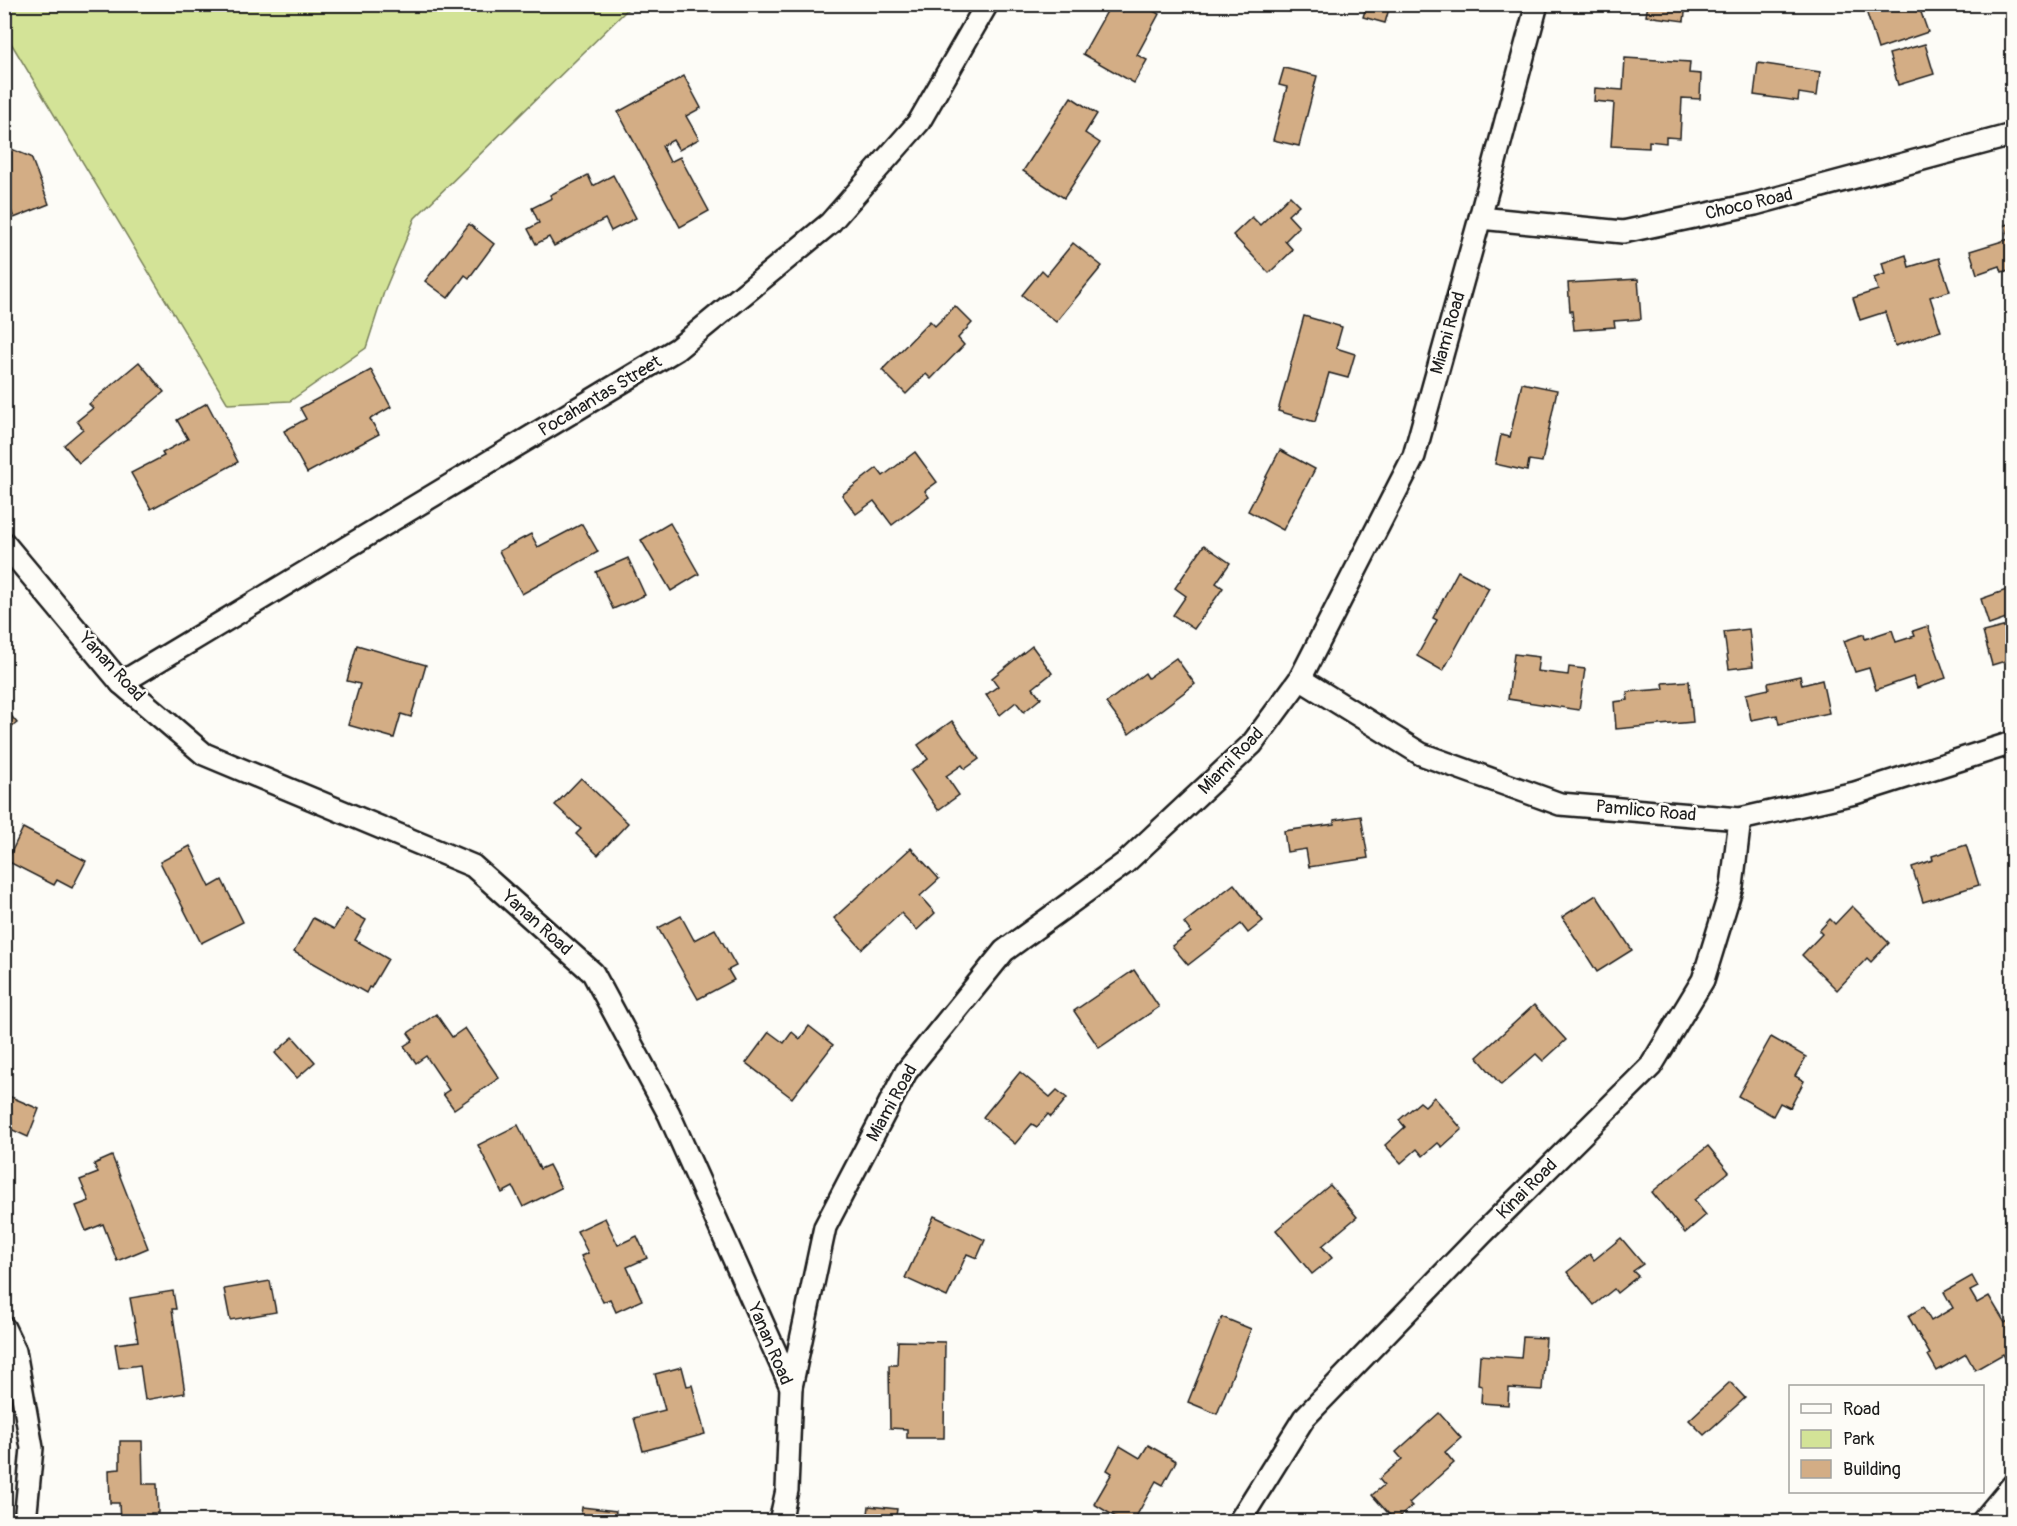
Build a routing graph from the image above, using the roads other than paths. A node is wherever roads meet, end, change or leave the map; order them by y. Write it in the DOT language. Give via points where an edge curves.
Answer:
graph roads {
  1 [pos="987,4"];
  2 [pos="1537,4"];
  3 [pos="2013,135"];
  4 [pos="1480,218"];
  5 [pos="4,543"];
  6 [pos="1300,679"];
  7 [pos="121,683"];
  8 [pos="2013,744"];
  9 [pos="1740,819"];
  10 [pos="4,1328"];
  11 [pos="790,1387"];
  12 [pos="2013,1486"];
  13 [pos="25,1521"];
  14 [pos="780,1521"];
  15 [pos="1239,1521"];
  16 [pos="1982,1521"];
  1 -- 7 [label="street, Pocahantas Street" via="919,122 835,218 677,350"];
  2 -- 4 [label="street, Miami Road"];
  3 -- 4 [label="street, Choco Road" via="1755,204 1623,232"];
  4 -- 6 [label="street, Miami Road" via="1413,456"];
  5 -- 7 [label="street, Yanan Road"];
  6 -- 9 [label="street, Pamlico Road" via="1421,754 1560,804"];
  6 -- 11 [label="street, Miami Road" via="1252,744 1125,862 1004,951 906,1072 825,1227"];
  7 -- 11 [label="street, Yanan Road" via="204,754 473,866 593,974 669,1114"];
  8 -- 9 [label="street, Pamlico Road" via="1855,794"];
  9 -- 15 [label="street, Kinai Road" via="1732,886 1704,980 1651,1066 1304,1418"];
  10 -- 13 [label="street" via="15,1351 32,1448"];
  11 -- 14 [label="street, Yanan Road" via="787,1490"];
  12 -- 16 [label="street"];
}
